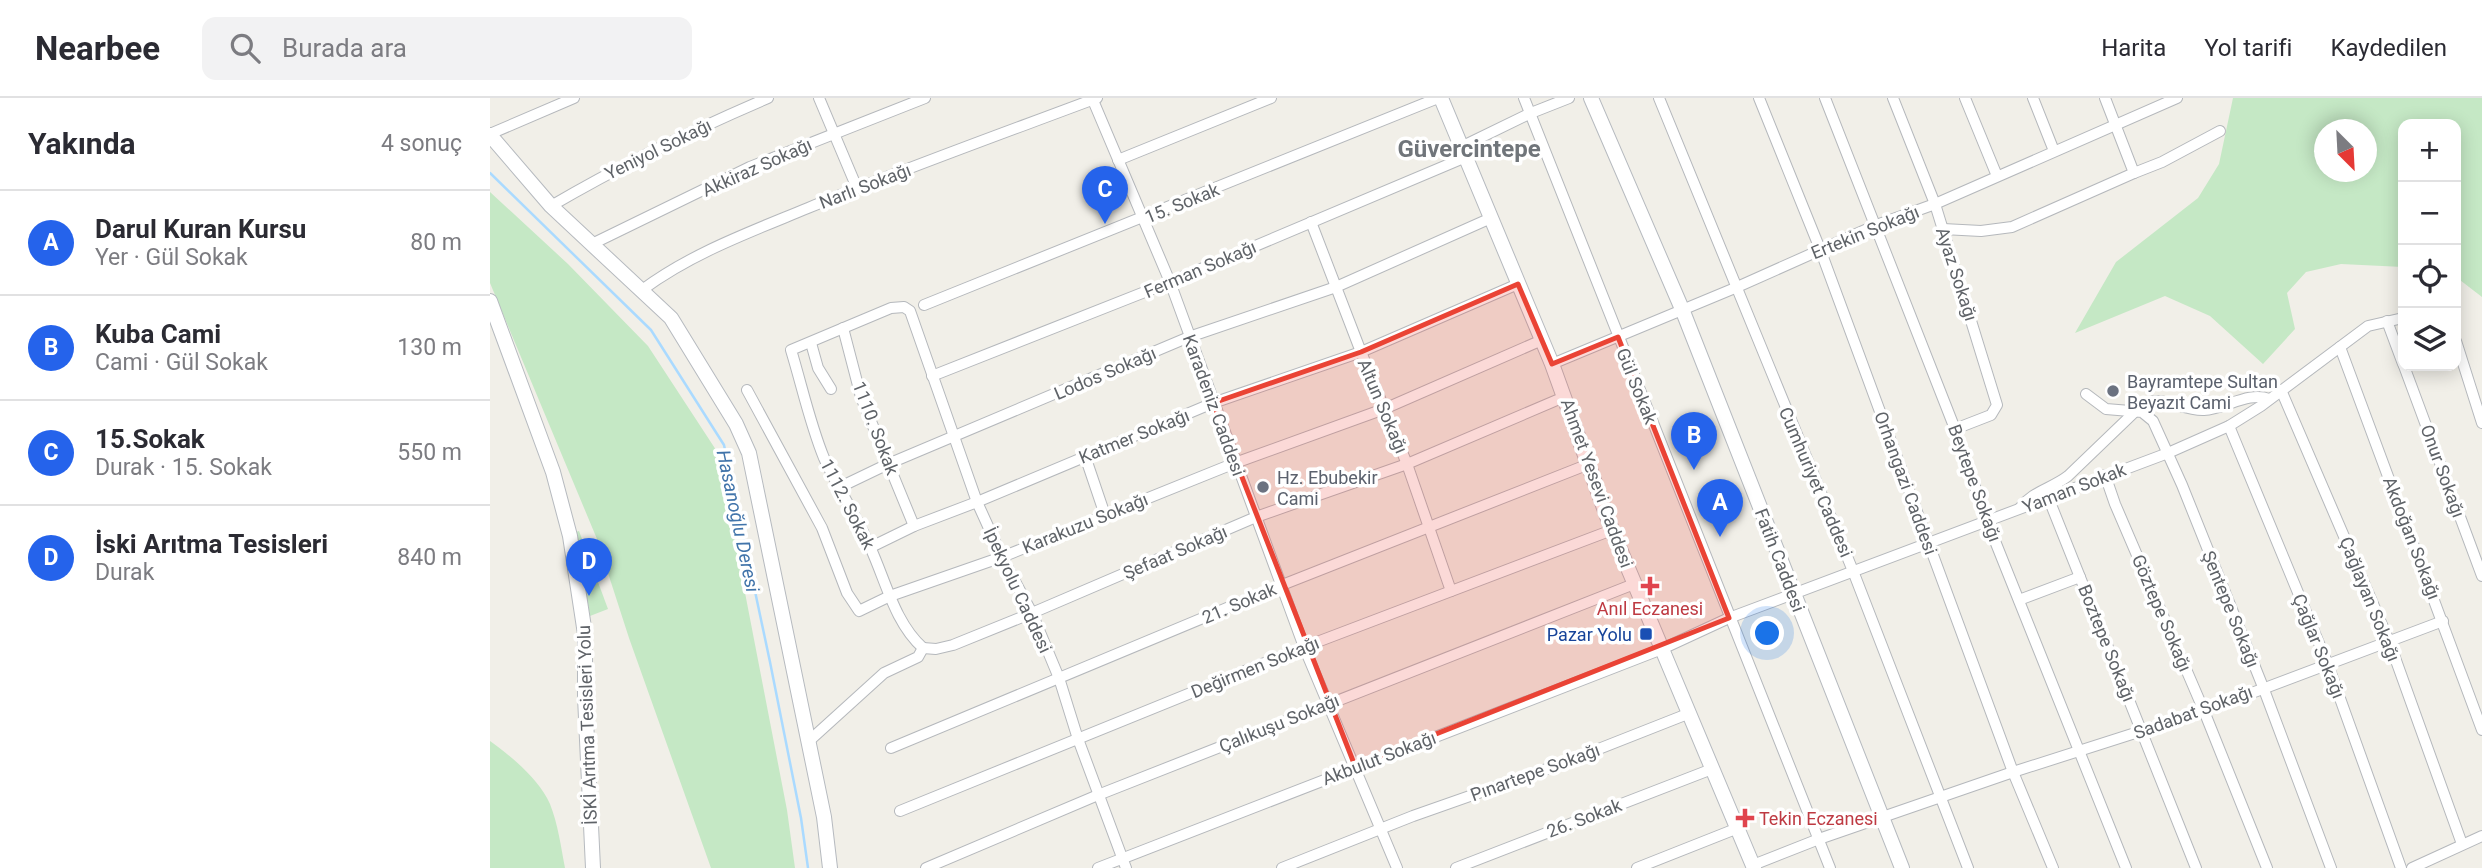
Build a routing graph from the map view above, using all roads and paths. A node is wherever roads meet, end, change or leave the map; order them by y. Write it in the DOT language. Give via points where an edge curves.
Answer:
graph roads {
  1 [pos="574,98"];
  2 [pos="768,98"];
  3 [pos="819,98"];
  4 [pos="925,98"];
  5 [pos="1271,98"];
  6 [pos="1440,98"];
  7 [pos="1524,98"];
  8 [pos="1569,98"];
  9 [pos="1591,98"];
  10 [pos="1659,98"];
  11 [pos="1759,98"];
  12 [pos="1825,98"];
  13 [pos="1893,98"];
  14 [pos="1965,98"];
  15 [pos="2033,98"];
  16 [pos="2105,98"];
  17 [pos="2177,98"];
  18 [pos="1094,99"];
  19 [pos="1531,113"];
  20 [pos="2115,126"];
  21 [pos="2220,131"];
  22 [pos="490,134"];
  23 [pos="833,134"];
  24 [pos="1463,152"];
  25 [pos="2053,152"];
  26 [pos="1118,160"];
  27 [pos="2134,173"];
  28 [pos="1997,176"];
  29 [pos="857,188"];
  30 [pos="1935,204"];
  31 [pos="551,206"];
  32 [pos="1491,218"];
  33 [pos="1143,219"];
  34 [pos="1311,222"];
  35 [pos="1874,226"];
  36 [pos="1943,229"];
  37 [pos="592,244"];
  38 [pos="1820,249"];
  39 [pos="1170,282"];
  40 [pos="1518,284"];
  41 [pos="1336,287"];
  42 [pos="1735,288"];
  43 [pos="642,290"];
  44 [pos="490,301"];
  45 [pos="924,305"];
  46 [pos="1682,309"];
  47 [pos="2398,319"];
  48 [pos="2388,321"];
  49 [pos="844,328"];
  50 [pos="1189,337"];
  51 [pos="1618,337"];
  52 [pos="1542,340"];
  53 [pos="811,343"];
  54 [pos="2340,347"];
  55 [pos="2398,348"];
  56 [pos="1361,352"];
  57 [pos="2461,357"];
  58 [pos="1552,363"];
  59 [pos="2406,371"];
  60 [pos="932,376"];
  61 [pos="831,389"];
  62 [pos="747,390"];
  63 [pos="2281,390"];
  64 [pos="2086,394"];
  65 [pos="1564,397"];
  66 [pos="2269,399"];
  67 [pos="1213,403"];
  68 [pos="1384,409"];
  69 [pos="2132,412"];
  70 [pos="2482,423"];
  71 [pos="2229,426"];
  72 [pos="1955,429"];
  73 [pos="954,436"];
  74 [pos="2168,453"];
  75 [pos="1086,456"];
  76 [pos="1235,463"];
  77 [pos="888,464"];
  78 [pos="1407,464"];
  79 [pos="1589,464"];
  80 [pos="2105,475"];
  81 [pos="838,488"];
  82 [pos="2048,497"];
  83 [pos="977,502"];
  84 [pos="2019,509"];
  85 [pos="1105,515"];
  86 [pos="1256,517"];
  87 [pos="1987,521"];
  88 [pos="914,526"];
  89 [pos="1427,528"];
  90 [pos="1612,530"];
  91 [pos="1928,543"];
  92 [pos="871,547"];
  93 [pos="1002,557"];
  94 [pos="1853,571"];
  95 [pos="2482,576"];
  96 [pos="2080,577"];
  97 [pos="1634,584"];
  98 [pos="1282,585"];
  99 [pos="1451,591"];
  100 [pos="1794,595"];
  101 [pos="890,596"];
  102 [pos="2019,600"];
  103 [pos="1032,613"];
  104 [pos="1729,618"];
  105 [pos="2443,621"];
  106 [pos="2389,641"];
  107 [pos="1304,647"];
  108 [pos="923,648"];
  109 [pos="1662,649"];
  110 [pos="2328,666"];
  111 [pos="1059,678"];
  112 [pos="2263,687"];
  113 [pos="1327,704"];
  114 [pos="2204,711"];
  115 [pos="1690,713"];
  116 [pos="2482,730"];
  117 [pos="2142,731"];
  118 [pos="1078,739"];
  119 [pos="809,741"];
  120 [pos="891,748"];
  121 [pos="2079,751"];
  122 [pos="1355,766"];
  123 [pos="1712,769"];
  124 [pos="2013,772"];
  125 [pos="1098,795"];
  126 [pos="1941,799"];
  127 [pos="900,811"];
  128 [pos="1882,817"];
  129 [pos="1738,828"];
  130 [pos="1380,830"];
  131 [pos="2482,836"];
  132 [pos="1819,839"];
  133 [pos="2462,845"];
  134 [pos="1124,863"];
  135 [pos="1753,866"];
  136 [pos="593,868"];
  137 [pos="830,868"];
  138 [pos="926,868"];
  139 [pos="1098,868"];
  140 [pos="1282,868"];
  141 [pos="1396,868"];
  142 [pos="1456,868"];
  143 [pos="1637,868"];
  144 [pos="1830,868"];
  145 [pos="1902,868"];
  146 [pos="1968,868"];
  147 [pos="2053,868"];
  148 [pos="2126,868"];
  149 [pos="2196,868"];
  150 [pos="2267,868"];
  151 [pos="2332,868"];
  152 [pos="2401,868"];
  153 [pos="2412,868"];
  1 -- 22 [label="street"];
  2 -- 31 [label="street, Yeniyol Sokağı" via="598,178"];
  3 -- 23 [label="street"];
  4 -- 23 [label="street, Akkiraz Sokağı"];
  5 -- 26 [label="street"];
  6 -- 24 [label="main road, Ahmet Yesevi Caddesi"];
  6 -- 33 [label="street, 15. Sokak"];
  7 -- 19 [label="street, Gül Sokak"];
  8 -- 19 [label="street, Ferman Sokağı"];
  9 -- 46 [label="main road, Fatih Caddesi"];
  10 -- 42 [label="street, Cumhuriyet Caddesi"];
  11 -- 38 [label="street, Orhangazi Caddesi"];
  12 -- 35 [label="street, Beytepe Sokağı"];
  13 -- 30 [label="street, Ayaz Sokağı"];
  14 -- 28 [label="street"];
  15 -- 25 [label="street"];
  16 -- 20 [label="street"];
  17 -- 20 [label="street, Ertekin Sokağı"];
  18 -- 26 [label="street, Karadeniz Caddesi"];
  18 -- 29 [label="street, Narlı Sokağı"];
  19 -- 24 [label="street, Ferman Sokağı"];
  19 -- 51 [label="street, Gül Sokak"];
  20 -- 25 [label="street, Ertekin Sokağı"];
  20 -- 27 [label="street"];
  21 -- 27 [label="street"];
  22 -- 31 [label="main road"];
  23 -- 29 [label="street"];
  23 -- 37 [label="street, Akkiraz Sokağı" via="750,167"];
  24 -- 32 [label="main road, Ahmet Yesevi Caddesi"];
  24 -- 34 [label="street, Ferman Sokağı"];
  25 -- 28 [label="street, Ertekin Sokağı"];
  26 -- 33 [label="street, Karadeniz Caddesi"];
  27 -- 36 [label="street" via="2012,227"];
  28 -- 30 [label="street, Ertekin Sokağı"];
  29 -- 43 [label="street, Narlı Sokağı" via="713,247"];
  30 -- 35 [label="street, Ertekin Sokağı"];
  30 -- 36 [label="street, Ayaz Sokağı"];
  31 -- 37 [label="main road"];
  32 -- 40 [label="main road, Ahmet Yesevi Caddesi"];
  32 -- 41 [label="street, Lodos Sokağı"];
  33 -- 39 [label="street, Karadeniz Caddesi"];
  33 -- 45 [label="street, 15. Sokak"];
  34 -- 39 [label="street, Ferman Sokağı"];
  34 -- 41 [label="street, Altun Sokağı"];
  35 -- 38 [label="street, Ertekin Sokağı"];
  35 -- 72 [label="street, Beytepe Sokağı"];
  36 -- 72 [label="street, Ayaz Sokağı" via="1997,405 1991,415"];
  37 -- 43 [label="main road"];
  38 -- 42 [label="street, Ertekin Sokağı"];
  38 -- 91 [label="street, Orhangazi Caddesi"];
  39 -- 50 [label="street, Karadeniz Caddesi"];
  39 -- 60 [label="street, Ferman Sokağı"];
  40 -- 52 [label="main road, Ahmet Yesevi Caddesi"];
  40 -- 56 [label="street, Katmer Sokağı"];
  41 -- 50 [label="street, Lodos Sokağı"];
  41 -- 56 [label="street, Altun Sokağı"];
  42 -- 46 [label="street, Ertekin Sokağı"];
  42 -- 94 [label="street, Cumhuriyet Caddesi"];
  43 -- 119 [label="main road" via="671,318 688,343 749,453"];
  44 -- 136 [label="main road, İSKİ Arıtma Tesisleri Yolu" via="553,472 570,536 585,634"];
  46 -- 51 [label="street, Ertekin Sokağı"];
  46 -- 100 [label="main road, Fatih Caddesi"];
  47 -- 48 [label="street, Yaman Sokak"];
  48 -- 54 [label="street, Yaman Sokak" via="2368,326"];
  48 -- 55 [label="street, Onur Sokağı"];
  49 -- 53 [label="street"];
  49 -- 60 [label="street, İpekyolu Caddesi" via="891,307 904,307 910,312"];
  49 -- 77 [label="street, 1110. Sokak" via="861,397"];
  50 -- 67 [label="street, Karadeniz Caddesi"];
  50 -- 73 [label="street, Lodos Sokağı"];
  51 -- 58 [label="street, Ertekin Sokağı"];
  51 -- 104 [label="street, Gül Sokak"];
  52 -- 58 [label="main road, Ahmet Yesevi Caddesi"];
  52 -- 68 [label="street, Karakuzu Sokağı"];
  53 -- 61 [label="street" via="818,368"];
  53 -- 81 [label="street, 1112. Sokak" via="791,350"];
  54 -- 63 [label="street, Yaman Sokak"];
  54 -- 105 [label="street, Akdoğan Sokağı"];
  56 -- 67 [label="street, Katmer Sokağı"];
  56 -- 68 [label="street, Altun Sokağı"];
  57 -- 70 [label="street"];
  58 -- 65 [label="main road, Ahmet Yesevi Caddesi"];
  59 -- 95 [label="street, Onur Sokağı"];
  60 -- 73 [label="street, İpekyolu Caddesi"];
  62 -- 101 [label="street, Karakuzu Sokağı" via="822,528 847,593 859,611"];
  63 -- 66 [label="street, Yaman Sokak"];
  63 -- 106 [label="street, Çağlayan Sokağı"];
  64 -- 69 [label="street, Şentepe Sokağı" via="2106,409"];
  65 -- 78 [label="street, Şefaat Sokağı"];
  65 -- 79 [label="main road, Ahmet Yesevi Caddesi"];
  66 -- 69 [label="street" via="2251,398 2199,411 2153,400"];
  66 -- 71 [label="street, Yaman Sokak"];
  67 -- 75 [label="street, Katmer Sokağı"];
  67 -- 76 [label="street, Karadeniz Caddesi"];
  68 -- 76 [label="street, Karakuzu Sokağı"];
  68 -- 78 [label="street, Altun Sokağı"];
  69 -- 74 [label="street, Şentepe Sokağı" via="2142,412 2153,421"];
  69 -- 84 [label="street" via="2059,483 2028,498"];
  71 -- 74 [label="street, Yaman Sokak"];
  71 -- 110 [label="street, Çağlar Sokağı"];
  72 -- 87 [label="street, Beytepe Sokağı"];
  73 -- 77 [label="street, Lodos Sokağı"];
  73 -- 83 [label="street, İpekyolu Caddesi"];
  74 -- 80 [label="street, Yaman Sokak"];
  74 -- 112 [label="street, Şentepe Sokağı"];
  75 -- 83 [label="street, Katmer Sokağı"];
  75 -- 85 [label="street"];
  76 -- 85 [label="street, Karakuzu Sokağı"];
  76 -- 86 [label="street, Karadeniz Caddesi"];
  77 -- 81 [label="street, Lodos Sokağı"];
  77 -- 88 [label="street, 1110. Sokak"];
  78 -- 86 [label="street, Şefaat Sokağı"];
  78 -- 89 [label="street, Altun Sokağı"];
  79 -- 89 [label="street, 21. Sokak"];
  79 -- 90 [label="main road, Ahmet Yesevi Caddesi"];
  80 -- 82 [label="street, Yaman Sokak"];
  80 -- 114 [label="street, Göztepe Sokağı"];
  81 -- 92 [label="street, 1112. Sokak"];
  82 -- 84 [label="street, Yaman Sokak"];
  82 -- 96 [label="street, Boztepe Sokağı"];
  83 -- 88 [label="street, Katmer Sokağı"];
  83 -- 93 [label="street, İpekyolu Caddesi"];
  84 -- 87 [label="street, Yaman Sokak"];
  85 -- 93 [label="street, Karakuzu Sokağı"];
  86 -- 98 [label="street, Karadeniz Caddesi"];
  86 -- 103 [label="street, Şefaat Sokağı"];
  87 -- 91 [label="street, Yaman Sokak"];
  87 -- 102 [label="street, Beytepe Sokağı"];
  88 -- 92 [label="street, Katmer Sokağı"];
  89 -- 98 [label="street, 21. Sokak"];
  89 -- 99 [label="street, Altun Sokağı"];
  90 -- 97 [label="main road, Ahmet Yesevi Caddesi"];
  90 -- 99 [label="street, Değirmen Sokağı"];
  91 -- 94 [label="street, Yaman Sokak"];
  91 -- 124 [label="street, Orhangazi Caddesi"];
  92 -- 101 [label="street, 1112. Sokak"];
  93 -- 101 [label="street, Karakuzu Sokağı"];
  93 -- 103 [label="street, İpekyolu Caddesi"];
  94 -- 100 [label="street, Yaman Sokak"];
  94 -- 126 [label="street, Cumhuriyet Caddesi"];
  96 -- 102 [label="street"];
  96 -- 117 [label="street, Boztepe Sokağı"];
  97 -- 109 [label="main road, Ahmet Yesevi Caddesi"];
  97 -- 113 [label="street, Çalıkuşu Sokağı"];
  98 -- 107 [label="street, Karadeniz Caddesi"];
  98 -- 111 [label="street, 21. Sokak"];
  99 -- 107 [label="street, Değirmen Sokağı"];
  100 -- 104 [label="street, Yaman Sokak"];
  100 -- 128 [label="main road, Fatih Caddesi"];
  101 -- 108 [label="street, 1112. Sokak"];
  102 -- 121 [label="street, Beytepe Sokağı"];
  103 -- 108 [label="street, Şefaat Sokağı" via="953,645"];
  103 -- 111 [label="street, İpekyolu Caddesi"];
  104 -- 109 [label="street, Yaman Sokak"];
  104 -- 132 [label="street, Gül Sokak"];
  105 -- 106 [label="street, Sadabat Sokağı"];
  105 -- 116 [label="street, Akdoğan Sokağı"];
  106 -- 110 [label="street, Sadabat Sokağı"];
  106 -- 133 [label="street, Çağlayan Sokağı"];
  107 -- 113 [label="street, Karadeniz Caddesi"];
  107 -- 118 [label="street, Değirmen Sokağı"];
  108 -- 119 [label="street, Şefaat Sokağı" via="918,657 884,673"];
  109 -- 115 [label="main road, Ahmet Yesevi Caddesi"];
  109 -- 122 [label="street, Akbulut Sokağı"];
  110 -- 112 [label="street, Sadabat Sokağı"];
  110 -- 152 [label="street, Çağlar Sokağı"];
  111 -- 118 [label="street, İpekyolu Caddesi"];
  111 -- 120 [label="street, 21. Sokak"];
  112 -- 114 [label="street, Sadabat Sokağı"];
  112 -- 151 [label="street, Şentepe Sokağı"];
  113 -- 122 [label="street, Karadeniz Caddesi"];
  113 -- 125 [label="street, Çalıkuşu Sokağı"];
  114 -- 117 [label="street, Sadabat Sokağı"];
  114 -- 150 [label="street, Göztepe Sokağı"];
  115 -- 123 [label="main road, Ahmet Yesevi Caddesi"];
  115 -- 130 [label="street, Pınartepe Sokağı"];
  117 -- 121 [label="street, Sadabat Sokağı"];
  117 -- 149 [label="street, Boztepe Sokağı"];
  118 -- 125 [label="street, İpekyolu Caddesi"];
  118 -- 127 [label="street, Değirmen Sokağı"];
  119 -- 137 [label="main road"];
  121 -- 124 [label="street, Sadabat Sokağı"];
  121 -- 148 [label="street, Beytepe Sokağı"];
  122 -- 130 [label="street, Karadeniz Caddesi"];
  122 -- 134 [label="street, Akbulut Sokağı"];
  123 -- 129 [label="main road, Ahmet Yesevi Caddesi"];
  123 -- 142 [label="street, 26. Sokak"];
  124 -- 126 [label="street, Sadabat Sokağı"];
  124 -- 147 [label="street, Orhangazi Caddesi"];
  125 -- 134 [label="street, İpekyolu Caddesi"];
  125 -- 138 [label="street, Çalıkuşu Sokağı"];
  126 -- 128 [label="street, Sadabat Sokağı"];
  126 -- 146 [label="street, Cumhuriyet Caddesi"];
  128 -- 132 [label="street, Sadabat Sokağı"];
  128 -- 145 [label="main road, Fatih Caddesi"];
  129 -- 135 [label="main road, Ahmet Yesevi Caddesi"];
  129 -- 143 [label="street"];
  130 -- 140 [label="street, Pınartepe Sokağı"];
  130 -- 141 [label="street, Karadeniz Caddesi"];
  131 -- 133 [label="street"];
  132 -- 135 [label="street, Sadabat Sokağı"];
  132 -- 144 [label="street, Gül Sokak"];
  133 -- 153 [label="street"];
  134 -- 139 [label="street, Akbulut Sokağı"];
}
